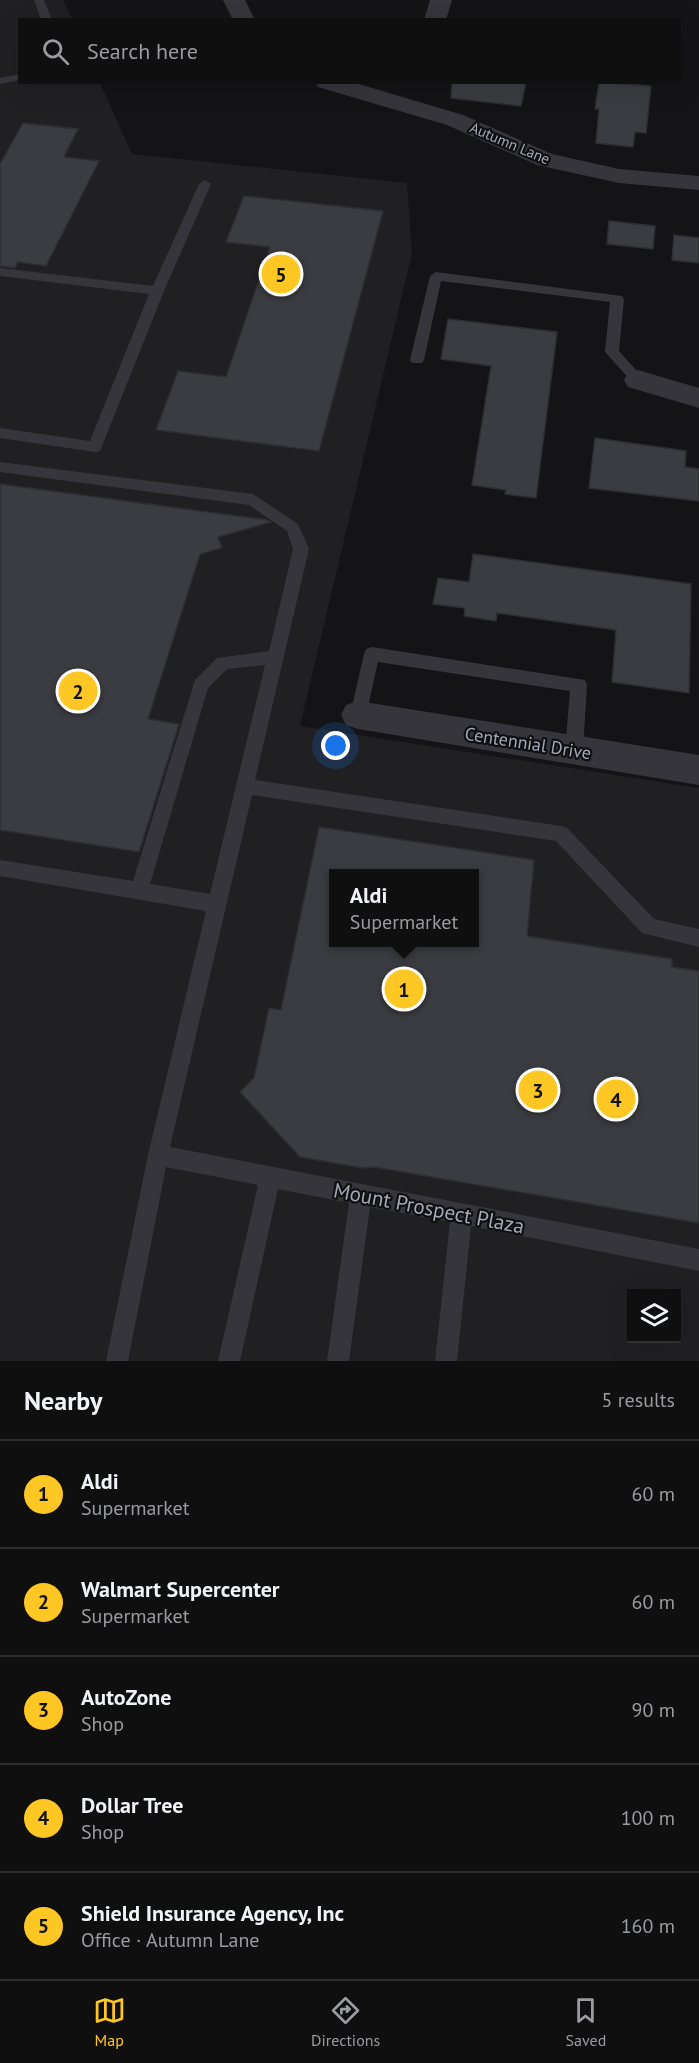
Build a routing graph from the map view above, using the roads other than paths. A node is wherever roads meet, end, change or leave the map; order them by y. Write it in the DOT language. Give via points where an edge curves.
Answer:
graph roads {
  1 [pos="39,0"];
  2 [pos="234,0"];
  3 [pos="441,0"];
  4 [pos="46,18"];
  5 [pos="243,18"];
  6 [pos="436,18"];
  7 [pos="18,77"];
  8 [pos="0,81"];
  9 [pos="333,84"];
  10 [pos="416,84"];
  11 [pos="410,106"];
  12 [pos="699,183"];
  13 [pos="205,184"];
  14 [pos="0,272"];
  15 [pos="157,291"];
  16 [pos="417,360"];
  17 [pos="638,380"];
  18 [pos="699,398"];
  19 [pos="0,433"];
  20 [pos="0,467"];
  21 [pos="276,657"];
  22 [pos="358,715"];
  23 [pos="574,750"];
  24 [pos="699,770"];
  25 [pos="245,786"];
  26 [pos="0,868"];
  27 [pos="139,891"];
  28 [pos="218,904"];
  29 [pos="699,938"];
  30 [pos="159,1155"];
  31 [pos="270,1177"];
  32 [pos="361,1195"];
  33 [pos="462,1214"];
  34 [pos="699,1260"];
  35 [pos="117,1361"];
  36 [pos="228,1361"];
  37 [pos="338,1361"];
  38 [pos="446,1361"];
  1 -- 4 [label="lane"];
  2 -- 5 [label="street"];
  3 -- 6 [label="street"];
  7 -- 8 [label="lane"];
  9 -- 11 [label="street, Autumn Lane"];
  10 -- 11 [label="street"];
  11 -- 12 [label="street, Autumn Lane" via="455,120 545,160 619,176"];
  13 -- 15 [label="lane"];
  14 -- 15 [label="lane"];
  15 -- 19 [label="lane" via="95,447"];
  16 -- 17 [label="lane" via="436,276 617,299 612,352"];
  17 -- 18 [label="street"];
  20 -- 21 [label="lane" via="253,500 292,528 301,549"];
  21 -- 25 [label="lane"];
  21 -- 27 [label="lane" via="223,663 201,685"];
  22 -- 23 [label="street, Centennial Drive"];
  22 -- 23 [label="lane" via="372,654 579,685"];
  23 -- 24 [label="street, Centennial Drive"];
  25 -- 28 [label="lane"];
  25 -- 29 [label="lane" via="561,834 649,927"];
  26 -- 27 [label="lane"];
  27 -- 28 [label="lane"];
  28 -- 30 [label="lane"];
  30 -- 31 [label="lane, Mount Prospect Plaza"];
  30 -- 35 [label="lane"];
  31 -- 32 [label="lane, Mount Prospect Plaza"];
  31 -- 36 [label="lane"];
  32 -- 33 [label="lane, Mount Prospect Plaza"];
  32 -- 37 [label="lane"];
  33 -- 34 [label="lane, Mount Prospect Plaza"];
  33 -- 38 [label="lane"];
}
